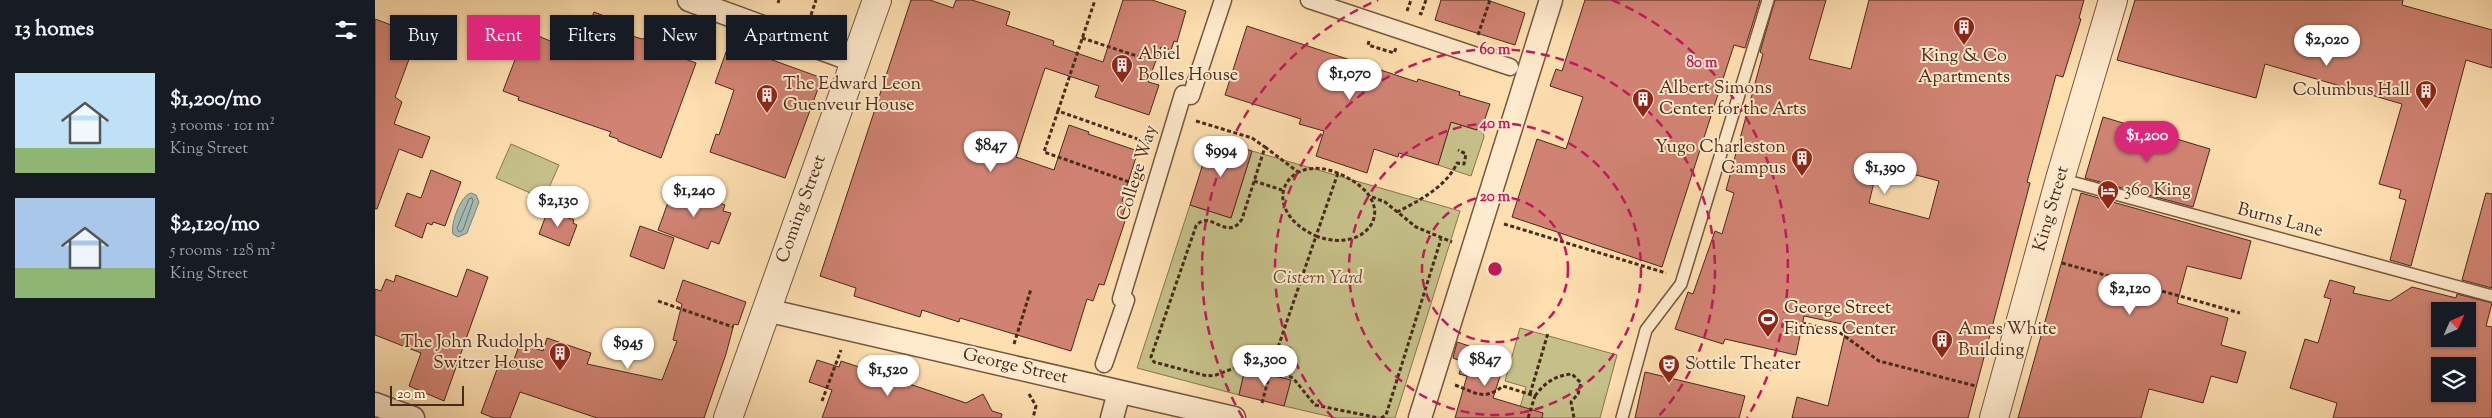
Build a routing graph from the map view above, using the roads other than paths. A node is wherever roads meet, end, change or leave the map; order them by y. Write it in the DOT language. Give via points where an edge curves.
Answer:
graph roads {
  1 [pos="689,0"];
  2 [pos="877,0"];
  3 [pos="1223,0"];
  4 [pos="1309,0"];
  5 [pos="1551,0"];
  6 [pos="1768,0"];
  7 [pos="2113,0"];
  8 [pos="855,61"];
  9 [pos="1510,67"];
  10 [pos="2060,180"];
  11 [pos="2492,296"];
  12 [pos="766,310"];
  13 [pos="1104,364"];
  14 [pos="1119,392"];
  15 [pos="375,404"];
  16 [pos="413,418"];
  17 [pos="728,418"];
  18 [pos="1112,418"];
  19 [pos="1234,418"];
  20 [pos="1420,418"];
  21 [pos="1622,418"];
  22 [pos="1994,418"];
  1 -- 8 [label="street"];
  2 -- 8 [label="street, Coming Street"];
  3 -- 13 [label="street, College Way" via="1191,96 1183,94 1176,115 1121,299 1126,300"];
  4 -- 9 [label="street"];
  5 -- 20 [label="street"];
  6 -- 21 [label="lane" via="1683,277 1646,330"];
  7 -- 10 [label="street, King Street"];
  8 -- 12 [label="street, Coming Street"];
  10 -- 11 [label="lane, Burns Lane"];
  10 -- 22 [label="street, King Street"];
  12 -- 14 [label="street, George Street"];
  12 -- 17 [label="street, Coming Street"];
  14 -- 18 [label="street"];
  14 -- 19 [label="street, George Street"];
  15 -- 16 [label="street"];
}
